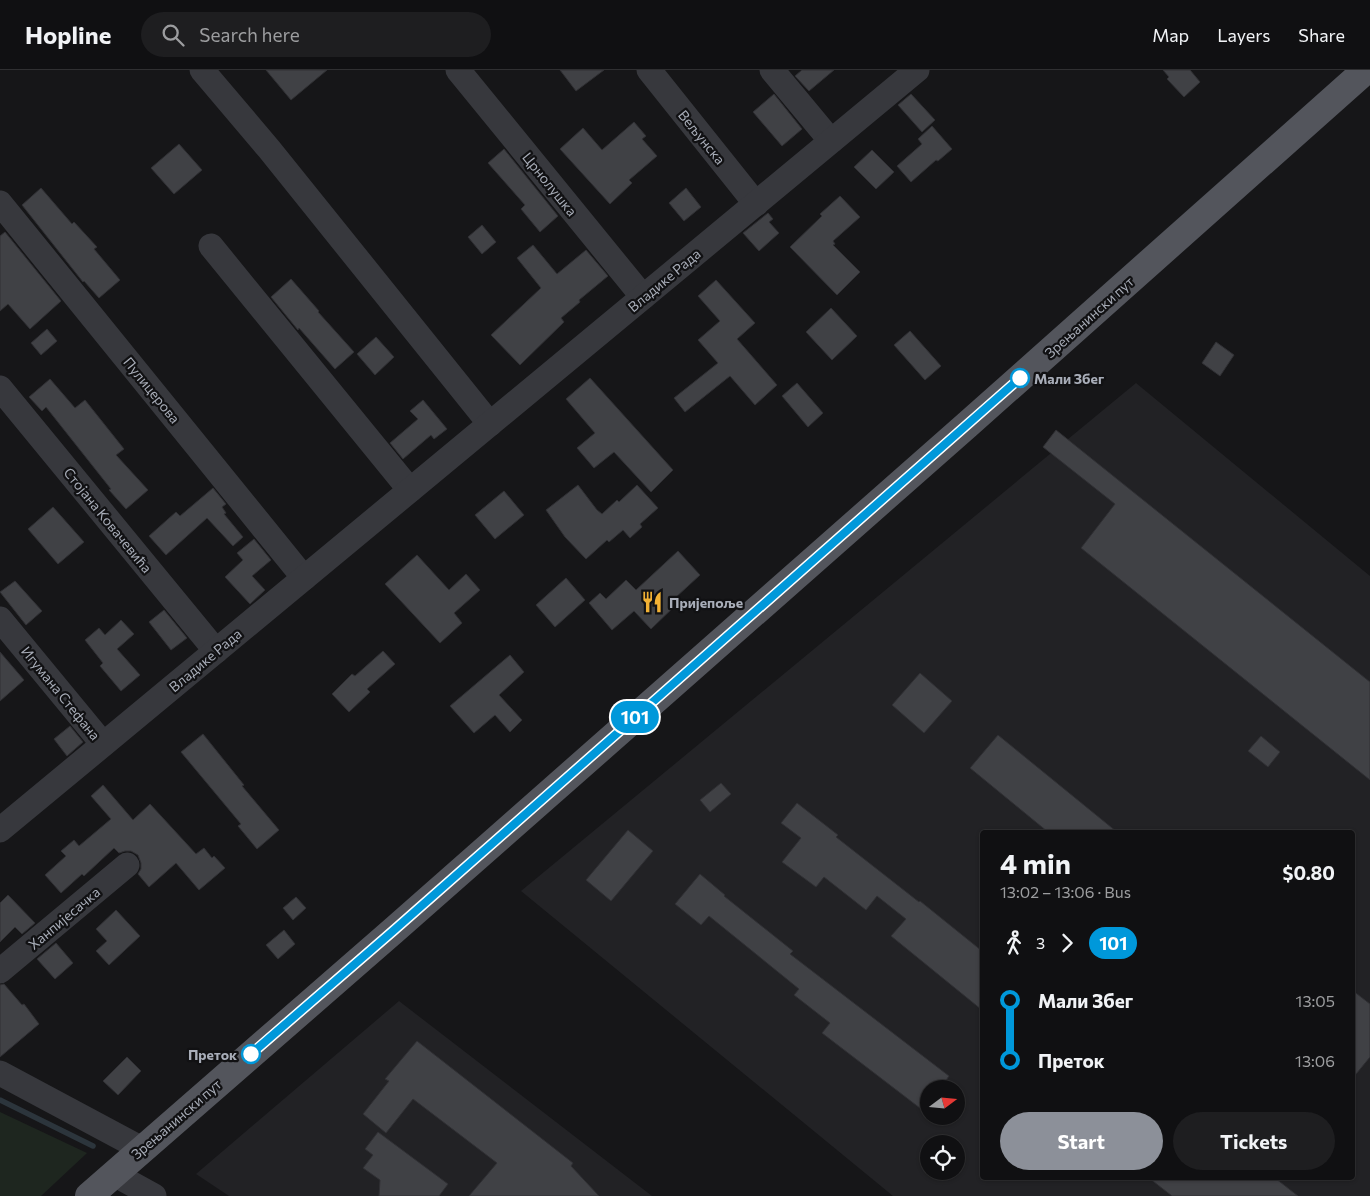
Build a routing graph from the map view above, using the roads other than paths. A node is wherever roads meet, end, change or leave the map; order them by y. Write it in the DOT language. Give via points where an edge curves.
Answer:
graph roads {
  1 [pos="202,70"];
  2 [pos="458,70"];
  3 [pos="649,70"];
  4 [pos="772,70"];
  5 [pos="917,70"];
  6 [pos="1366,70"];
  7 [pos="832,141"];
  8 [pos="0,202"];
  9 [pos="756,204"];
  10 [pos="211,246"];
  11 [pos="643,298"];
  12 [pos="0,388"];
  13 [pos="490,424"];
  14 [pos="410,490"];
  15 [pos="304,578"];
  16 [pos="0,619"];
  17 [pos="216,651"];
  18 [pos="103,744"];
  19 [pos="0,830"];
  20 [pos="127,865"];
  21 [pos="0,971"];
  22 [pos="0,1072"];
  23 [pos="142,1149"];
  24 [pos="114,1174"];
  25 [pos="89,1196"];
  26 [pos="154,1196"];
  1 -- 13 [label="street"];
  2 -- 11 [label="street, Црнолушка"];
  3 -- 9 [label="street, Вељунска"];
  4 -- 7 [label="street"];
  5 -- 7 [label="street, Владике Рада"];
  6 -- 23 [label="main road, Зрењанински пут"];
  7 -- 9 [label="street, Владике Рада"];
  8 -- 15 [label="street, Пулицерова"];
  9 -- 11 [label="street, Владике Рада"];
  10 -- 14 [label="street"];
  11 -- 13 [label="street, Владике Рада"];
  12 -- 17 [label="street, Стојана Ковачевића"];
  13 -- 14 [label="street, Владике Рада"];
  14 -- 15 [label="street, Владике Рада"];
  15 -- 17 [label="street, Владике Рада"];
  16 -- 18 [label="street, Игумана Стефана"];
  17 -- 18 [label="street, Владике Рада"];
  18 -- 19 [label="street, Владике Рада"];
  20 -- 21 [label="street, Ханпијесачка"];
  22 -- 23 [label="street"];
  23 -- 24 [label="main road, Зрењанински пут"];
  24 -- 25 [label="main road, Зрењанински пут"];
  24 -- 26 [label="street"];
}
